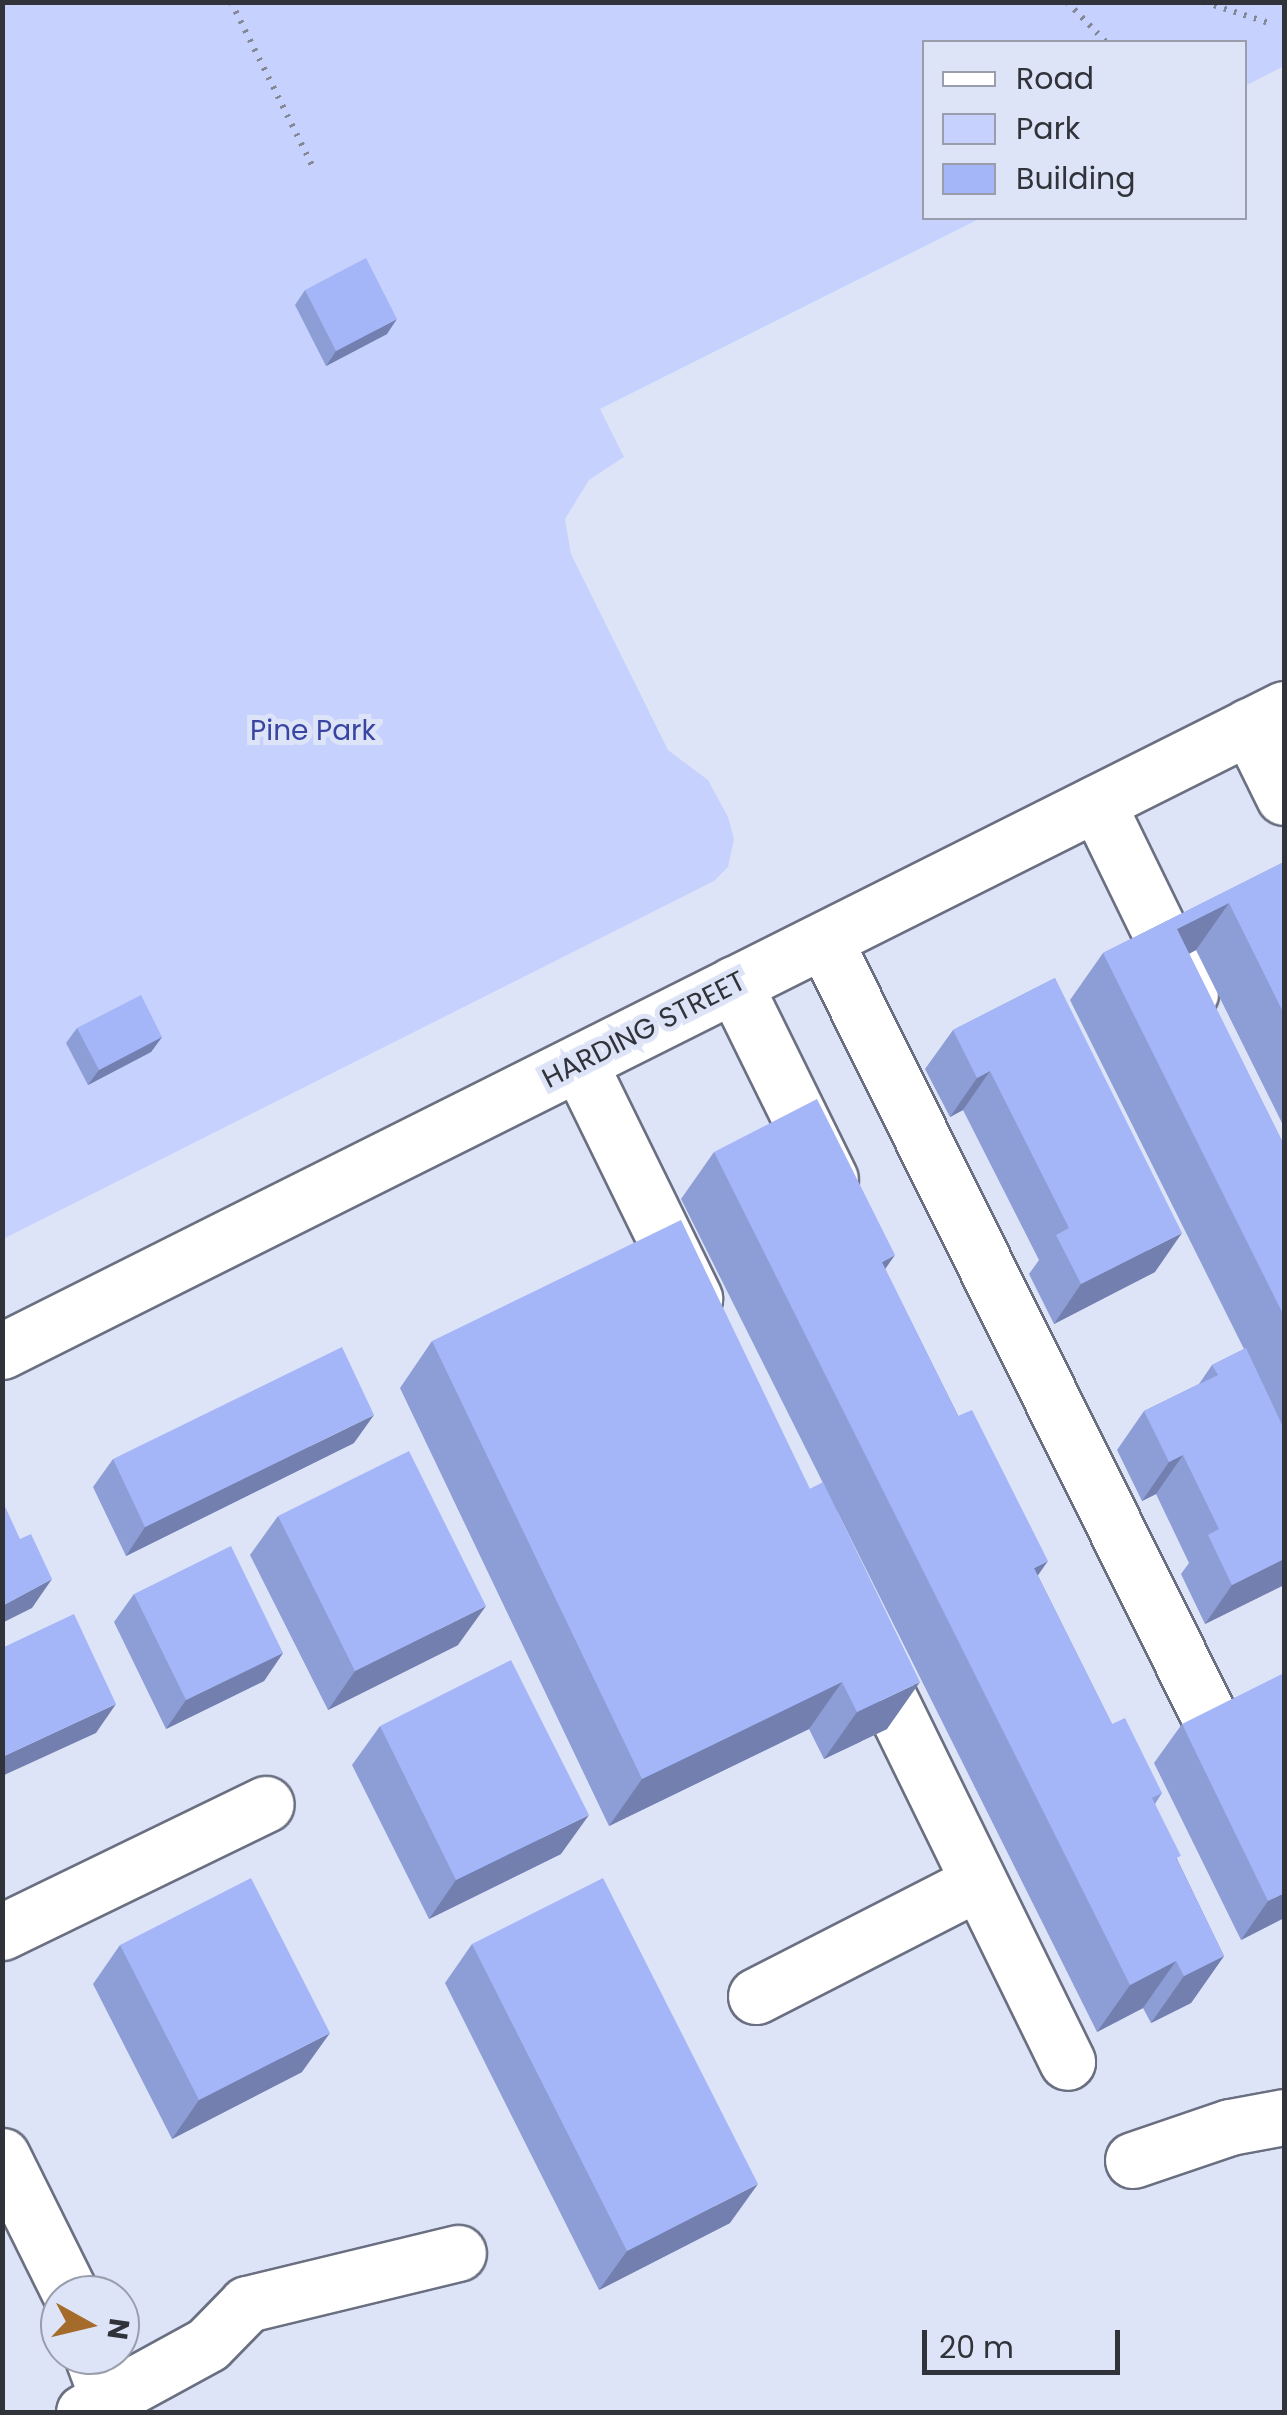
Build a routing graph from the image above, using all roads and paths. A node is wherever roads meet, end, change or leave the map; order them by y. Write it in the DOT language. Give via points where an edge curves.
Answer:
graph roads {
  1 [pos="231,2"];
  2 [pos="1068,2"];
  3 [pos="1204,2"];
  4 [pos="1272,24"];
  5 [pos="1104,40"];
  6 [pos="314,169"];
  7 [pos="1267,718"];
  8 [pos="1284,797"];
  9 [pos="1098,802"];
  10 [pos="824,940"];
  11 [pos="734,984"];
  12 [pos="1215,1046"];
  13 [pos="579,1063"];
  14 [pos="852,1226"];
  15 [pos="720,1350"];
  16 [pos="2,1351"];
  17 [pos="841,1598"];
  18 [pos="1207,1712"];
  19 [pos="266,1804"];
  20 [pos="979,1882"];
  21 [pos="2,1932"];
  22 [pos="756,1996"];
  23 [pos="1067,2062"];
  24 [pos="1284,2117"];
  25 [pos="2,2156"];
  26 [pos="1133,2160"];
  27 [pos="458,2253"];
  28 [pos="60,2275"];
  29 [pos="100,2396"];
  1 -- 6 [label="path"];
  2 -- 5 [label="path"];
  3 -- 4 [label="path"];
  7 -- 8 [label="main road"];
  7 -- 9 [label="main road, HARDING STREET"];
  9 -- 10 [label="main road, HARDING STREET"];
  9 -- 12 [label="main road"];
  10 -- 11 [label="main road, HARDING STREET"];
  10 -- 18 [label="main road"];
  11 -- 13 [label="main road, HARDING STREET"];
  11 -- 14 [label="main road"];
  13 -- 15 [label="main road"];
  13 -- 16 [label="main road, HARDING STREET"];
  17 -- 20 [label="main road"];
  19 -- 21 [label="main road"];
  20 -- 22 [label="main road"];
  20 -- 23 [label="main road"];
  24 -- 26 [label="main road" via="1230,2127"];
  25 -- 28 [label="main road"];
  27 -- 29 [label="main road" via="246,2304 208,2344"];
}
